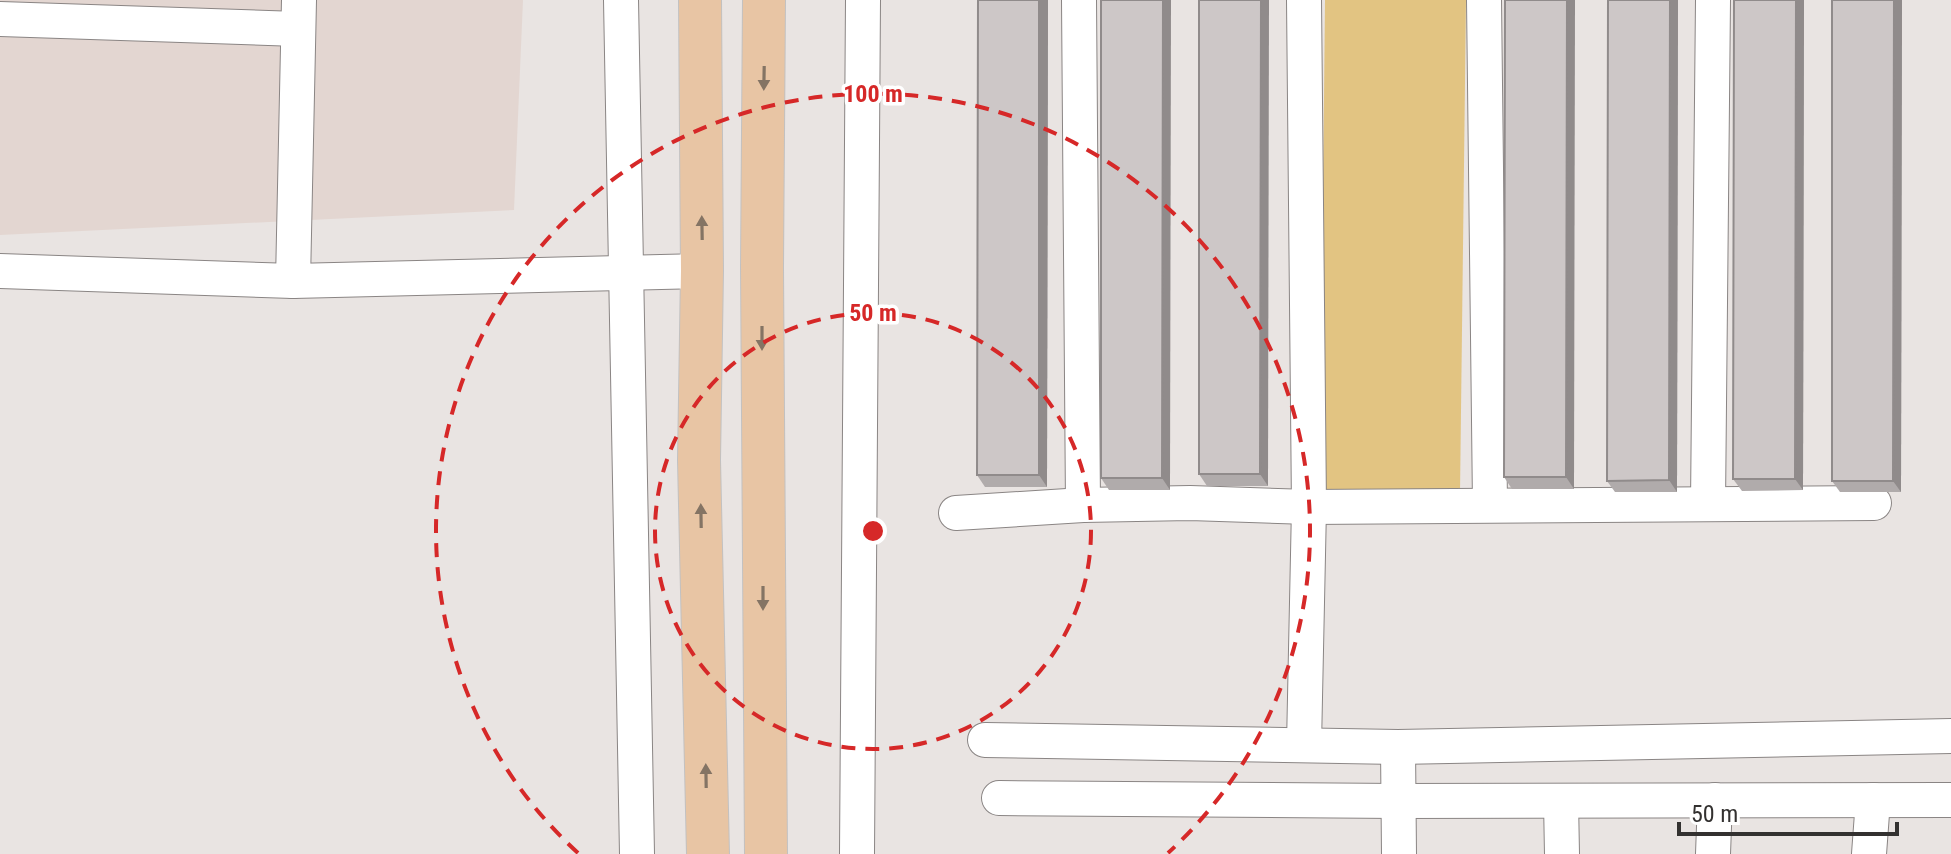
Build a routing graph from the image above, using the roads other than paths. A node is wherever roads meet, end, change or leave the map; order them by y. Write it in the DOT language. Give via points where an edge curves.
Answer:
graph roads {
  1 [pos="621,0"];
  2 [pos="700,0"];
  3 [pos="764,0"];
  4 [pos="863,0"];
  5 [pos="1079,0"];
  6 [pos="1304,0"];
  7 [pos="1484,0"];
  8 [pos="1713,0"];
  9 [pos="299,14"];
  10 [pos="0,19"];
  11 [pos="0,271"];
  12 [pos="702,271"];
  13 [pos="627,273"];
  14 [pos="293,281"];
  15 [pos="1874,503"];
  16 [pos="1490,504"];
  17 [pos="1708,504"];
  18 [pos="1083,505"];
  19 [pos="1309,507"];
  20 [pos="956,513"];
  21 [pos="1951,736"];
  22 [pos="985,740"];
  23 [pos="1304,745"];
  24 [pos="1398,747"];
  25 [pos="999,798"];
  26 [pos="1715,800"];
  27 [pos="1873,800"];
  28 [pos="1951,800"];
  29 [pos="1398,801"];
  30 [pos="1561,801"];
  31 [pos="637,854"];
  32 [pos="708,854"];
  33 [pos="766,854"];
  34 [pos="857,854"];
  35 [pos="1399,854"];
  36 [pos="1562,854"];
  37 [pos="1713,854"];
  38 [pos="1869,854"];
  1 -- 13 [label="street"];
  12 -- 2 [label="main road, one-way"];
  3 -- 33 [label="main road, one-way"];
  4 -- 34 [label="street"];
  5 -- 18 [label="street"];
  6 -- 19 [label="street"];
  7 -- 16 [label="street"];
  8 -- 17 [label="street"];
  9 -- 10 [label="street"];
  9 -- 14 [label="street"];
  11 -- 14 [label="street"];
  12 -- 13 [label="street"];
  32 -- 12 [label="main road, one-way" via="699,460"];
  13 -- 14 [label="street"];
  13 -- 31 [label="street"];
  15 -- 17 [label="street"];
  16 -- 17 [label="street"];
  16 -- 19 [label="street"];
  18 -- 19 [label="street"];
  18 -- 20 [label="street"];
  19 -- 23 [label="street"];
  21 -- 24 [label="street"];
  22 -- 23 [label="street"];
  23 -- 24 [label="street"];
  24 -- 29 [label="street"];
  25 -- 29 [label="street"];
  26 -- 27 [label="street"];
  26 -- 30 [label="street"];
  26 -- 37 [label="street"];
  27 -- 28 [label="street"];
  27 -- 38 [label="street"];
  29 -- 30 [label="street"];
  29 -- 35 [label="street"];
  30 -- 36 [label="street"];
}
